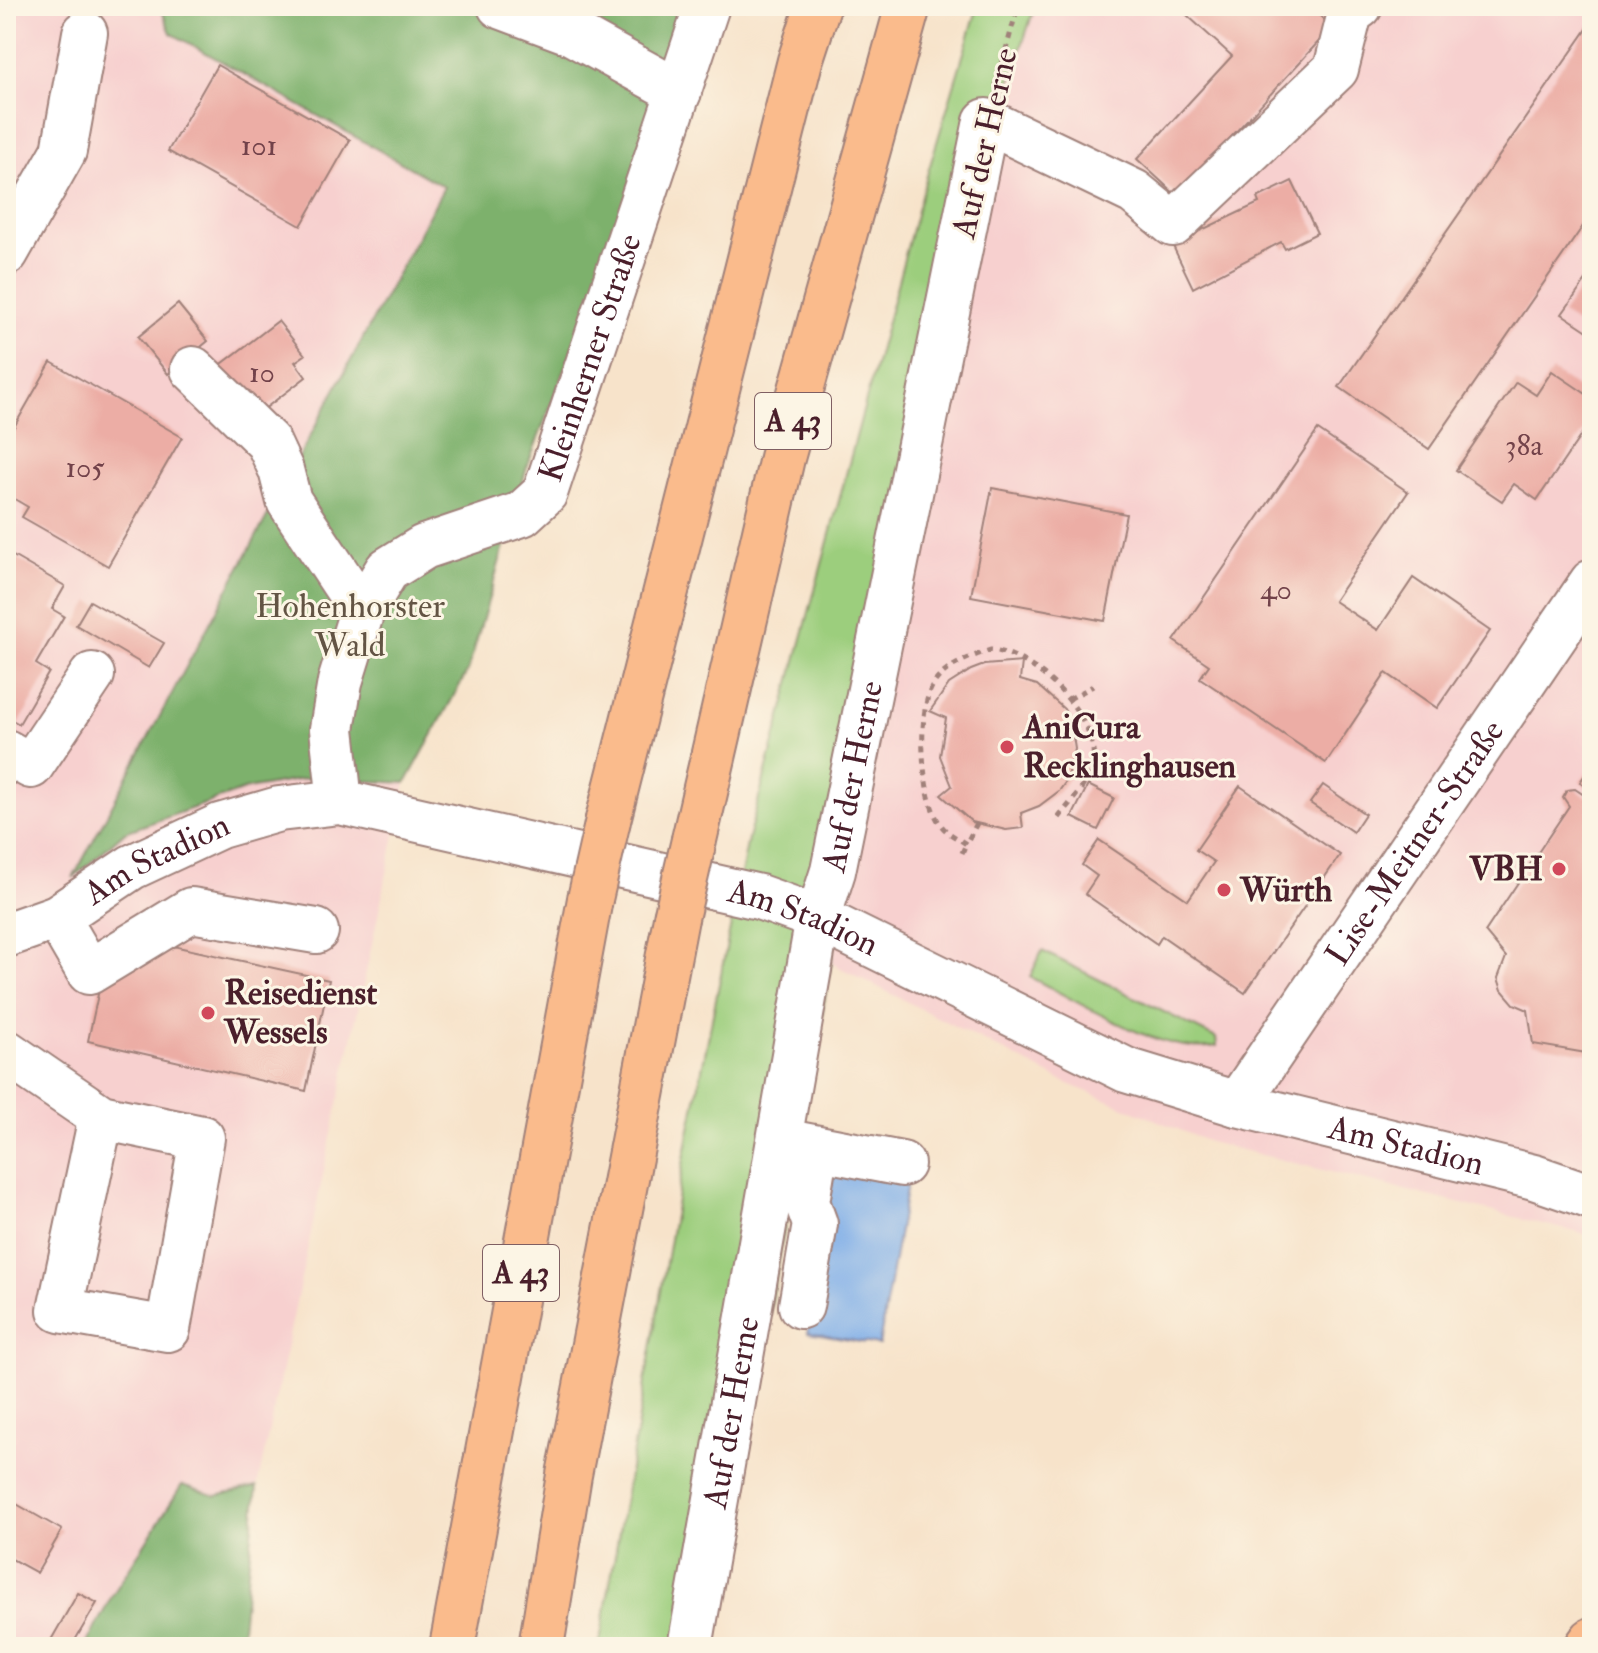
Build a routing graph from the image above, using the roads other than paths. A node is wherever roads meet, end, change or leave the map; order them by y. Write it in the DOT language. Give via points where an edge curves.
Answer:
graph roads {
  1 [pos="500,6"];
  2 [pos="707,6"];
  3 [pos="818,6"];
  4 [pos="908,6"];
  5 [pos="1351,8"];
  6 [pos="85,33"];
  7 [pos="679,92"];
  8 [pos="6,253"];
  9 [pos="193,369"];
  10 [pos="1592,582"];
  11 [pos="362,611"];
  12 [pos="92,675"];
  13 [pos="6,752"];
  14 [pos="340,802"];
  15 [pos="57,917"];
  16 [pos="818,918"];
  17 [pos="316,931"];
  18 [pos="6,935"];
  19 [pos="6,1052"];
  20 [pos="1237,1104"];
  21 [pos="101,1117"];
  22 [pos="799,1144"];
  23 [pos="902,1164"];
  24 [pos="1592,1197"];
  25 [pos="801,1306"];
  26 [pos="1592,1640"];
  27 [pos="452,1647"];
  28 [pos="541,1647"];
  29 [pos="690,1647"];
  30 [pos="1587,1647"];
  1 -- 7 [label="street" via="570,32"];
  2 -- 7 [label="street, Kleinherner Straße"];
  3 -- 27 [label="main road, A 43, bridge" via="590,899"];
  4 -- 28 [label="main road, A 43, bridge" via="782,458 676,918"];
  5 -- 16 [label="street, Auf der Herne" via="1336,69 1173,224 1134,192 986,121 833,871"];
  6 -- 8 [label="street" via="64,151"];
  7 -- 11 [label="street, Kleinherner Straße" via="545,493 522,514 424,547 387,570"];
  9 -- 11 [label="street" via="268,442 289,501"];
  10 -- 20 [label="street, Lise-Meitner-Straße"];
  11 -- 14 [label="street, Kleinherner Straße" via="332,729"];
  12 -- 13 [label="street" via="31,766"];
  14 -- 15 [label="street, Am Stadion" via="279,809 220,826 132,867"];
  14 -- 16 [label="street, Am Stadion" via="759,897"];
  15 -- 17 [label="street" via="89,972 191,910"];
  15 -- 18 [label="street, Am Stadion"];
  16 -- 20 [label="street, Am Stadion" via="1126,1070"];
  16 -- 22 [label="street, Auf der Herne"];
  19 -- 21 [label="street"];
  20 -- 24 [label="street, Am Stadion" via="1534,1177"];
  21 -- 21 [label="street" via="60,1310 168,1329 202,1138"];
  22 -- 23 [label="street"];
  22 -- 25 [label="street" via="815,1224"];
  22 -- 29 [label="street, Auf der Herne"];
  26 -- 30 [label="main road"];
}
